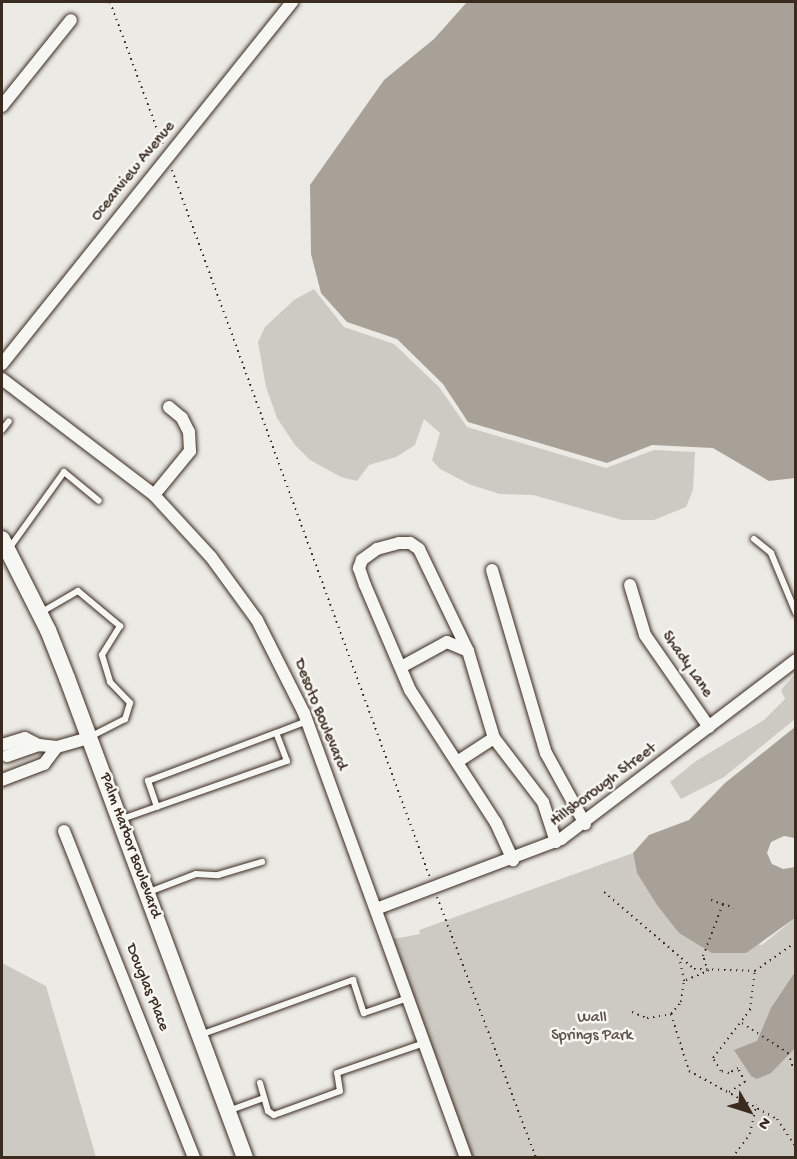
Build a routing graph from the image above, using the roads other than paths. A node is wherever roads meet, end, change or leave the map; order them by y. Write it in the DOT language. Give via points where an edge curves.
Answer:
graph roads {
  1 [pos="292,2"];
  2 [pos="71,20"];
  3 [pos="2,106"];
  4 [pos="2,364"];
  5 [pos="2,379"];
  6 [pos="169,407"];
  7 [pos="9,421"];
  8 [pos="2,430"];
  9 [pos="154,495"];
  10 [pos="99,501"];
  11 [pos="754,539"];
  12 [pos="5,545"];
  13 [pos="492,570"];
  14 [pos="630,585"];
  15 [pos="40,613"];
  16 [pos="795,613"];
  17 [pos="468,651"];
  18 [pos="795,660"];
  19 [pos="403,666"];
  20 [pos="307,721"];
  21 [pos="709,727"];
  22 [pos="276,733"];
  23 [pos="88,738"];
  24 [pos="494,738"];
  25 [pos="57,747"];
  26 [pos="4,751"];
  27 [pos="457,762"];
  28 [pos="2,780"];
  29 [pos="157,807"];
  30 [pos="119,820"];
  31 [pos="585,824"];
  32 [pos="64,831"];
  33 [pos="556,842"];
  34 [pos="513,860"];
  35 [pos="262,862"];
  36 [pos="145,893"];
  37 [pos="376,909"];
  38 [pos="408,998"];
  39 [pos="200,1035"];
  40 [pos="424,1043"];
  41 [pos="260,1083"];
  42 [pos="264,1098"];
  43 [pos="228,1111"];
  44 [pos="194,1158"];
  45 [pos="245,1158"];
  46 [pos="466,1158"];
  1 -- 4 [label="street, Oceanview Avenue"];
  2 -- 3 [label="street"];
  5 -- 9 [label="street, Desoto Boulevard"];
  6 -- 9 [label="street" via="182,418 189,432 190,451"];
  7 -- 8 [label="lane"];
  9 -- 20 [label="street, Desoto Boulevard" via="211,556 257,620"];
  10 -- 12 [label="lane" via="64,472"];
  11 -- 16 [label="lane" via="771,554"];
  12 -- 15 [label="main road, Palm Harbor Boulevard"];
  13 -- 31 [label="street" via="546,753"];
  14 -- 21 [label="street, Shady Lane" via="645,635"];
  15 -- 23 [label="main road, Palm Harbor Boulevard"];
  15 -- 23 [label="lane" via="78,591 120,626 102,655 110,682 130,704 125,719"];
  17 -- 19 [label="street" via="460,644 447,642"];
  17 -- 19 [label="street" via="419,549 410,543 399,543 368,554 359,567 382,630"];
  17 -- 24 [label="street"];
  18 -- 21 [label="street, Hillsborough Street"];
  19 -- 27 [label="street" via="410,690"];
  20 -- 22 [label="lane"];
  20 -- 37 [label="street, Desoto Boulevard"];
  21 -- 31 [label="street, Hillsborough Street"];
  22 -- 29 [label="lane" via="148,781"];
  22 -- 29 [label="lane" via="286,761"];
  23 -- 25 [label="street"];
  23 -- 30 [label="main road, Palm Harbor Boulevard"];
  24 -- 27 [label="street"];
  24 -- 33 [label="street" via="543,802"];
  25 -- 26 [label="street" via="39,745"];
  25 -- 28 [label="street" via="44,764"];
  27 -- 34 [label="street" via="496,823"];
  29 -- 30 [label="lane"];
  30 -- 36 [label="main road, Palm Harbor Boulevard"];
  31 -- 33 [label="street, Hillsborough Street"];
  32 -- 44 [label="street, Douglas Place"];
  33 -- 34 [label="street, Hillsborough Street"];
  34 -- 37 [label="street, Hillsborough Street"];
  35 -- 36 [label="lane" via="218,875 196,874"];
  36 -- 39 [label="main road, Palm Harbor Boulevard"];
  37 -- 38 [label="street, Desoto Boulevard"];
  38 -- 39 [label="lane" via="364,1013 353,980"];
  38 -- 40 [label="street, Desoto Boulevard"];
  39 -- 43 [label="main road, Palm Harbor Boulevard"];
  40 -- 42 [label="lane" via="337,1073 340,1091 274,1115"];
  40 -- 46 [label="street, Desoto Boulevard"];
  41 -- 42 [label="lane"];
  42 -- 43 [label="lane"];
  43 -- 45 [label="main road, Palm Harbor Boulevard"];
}
